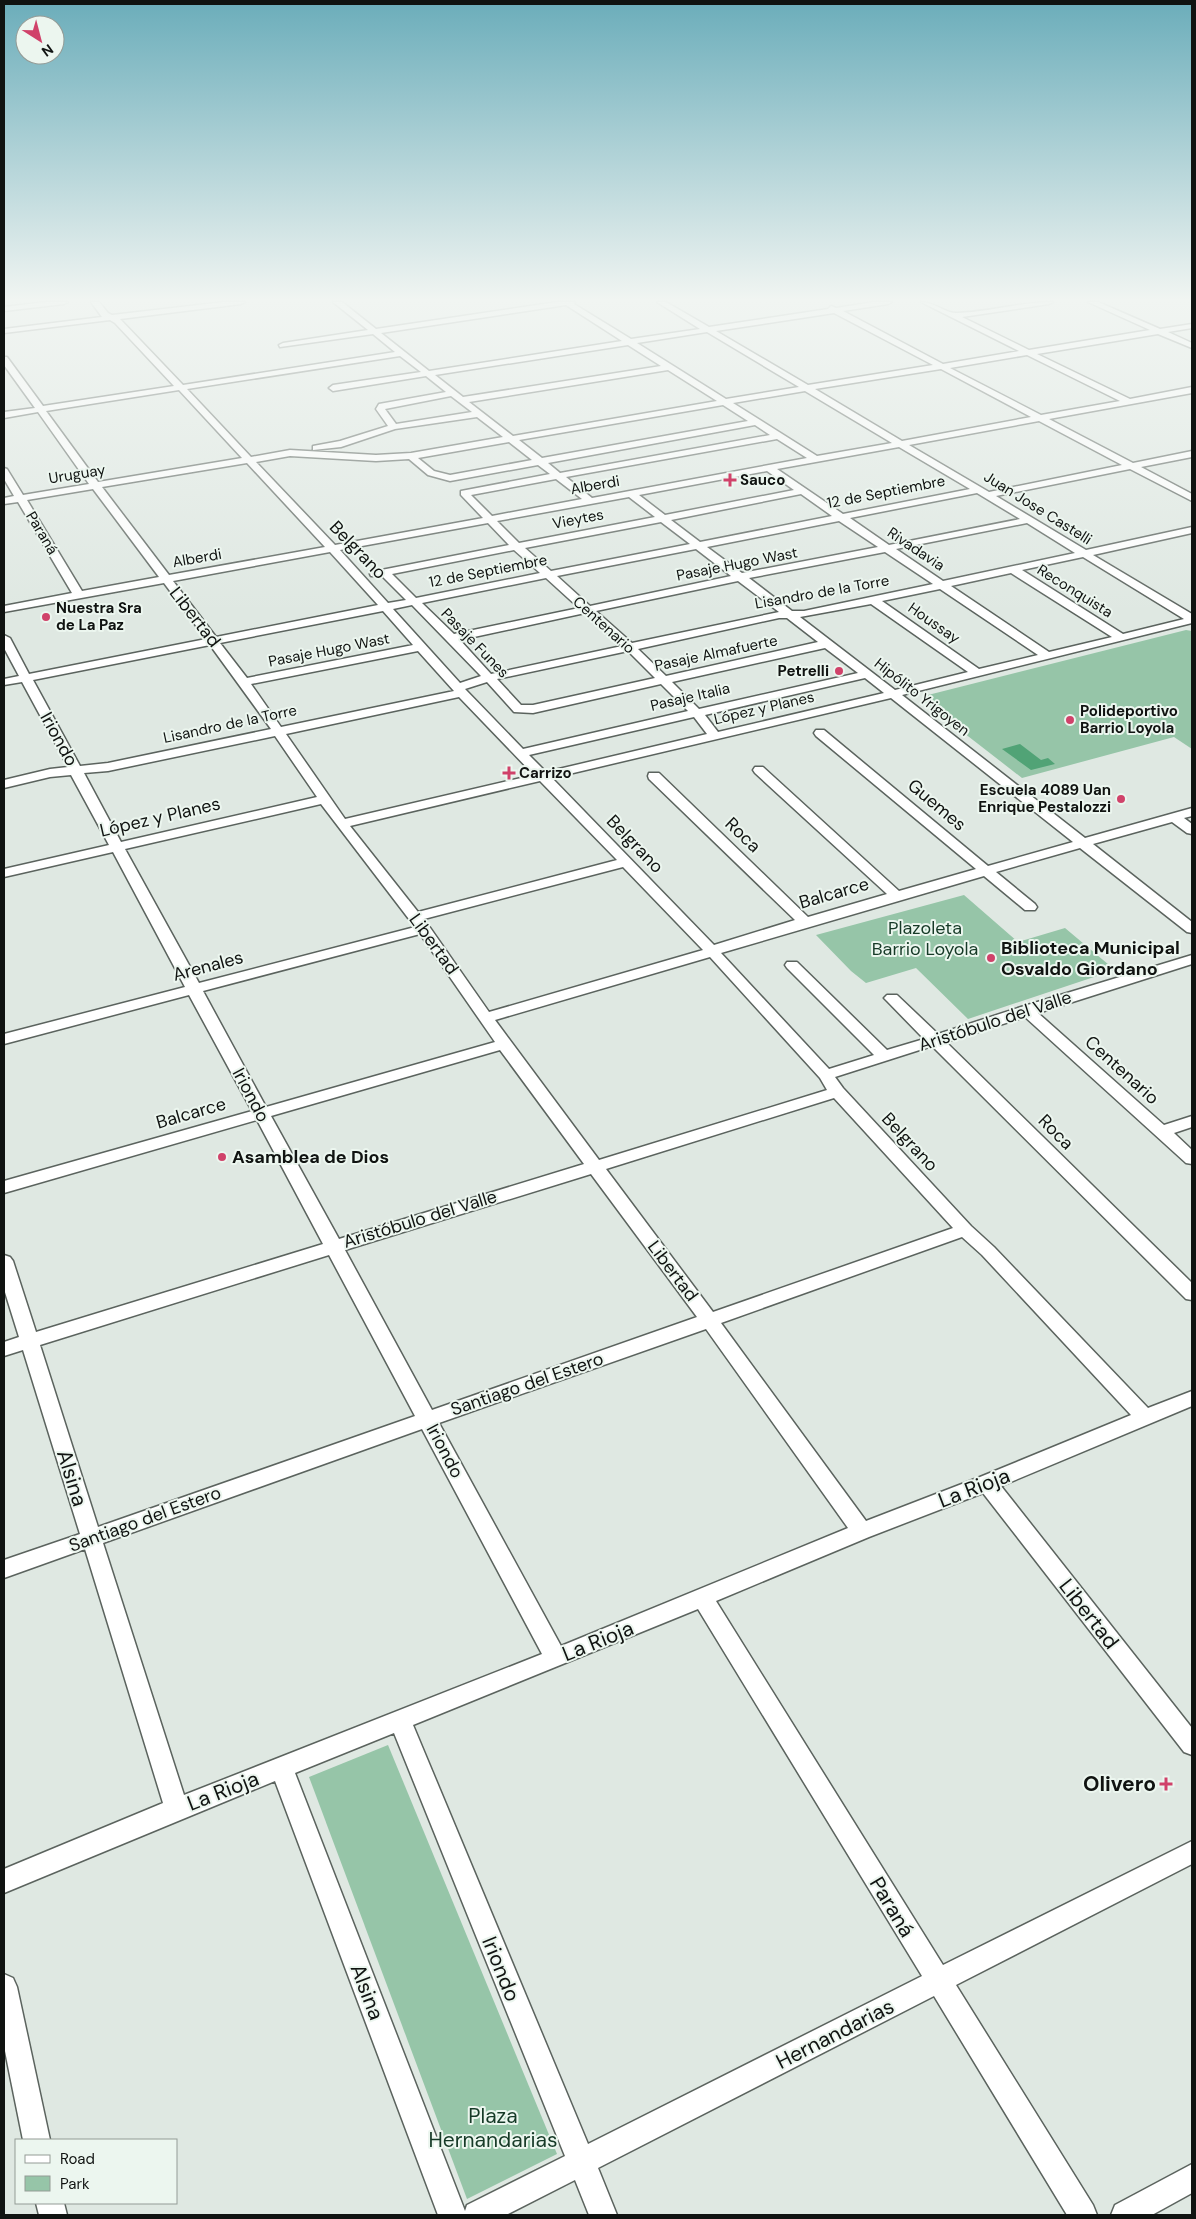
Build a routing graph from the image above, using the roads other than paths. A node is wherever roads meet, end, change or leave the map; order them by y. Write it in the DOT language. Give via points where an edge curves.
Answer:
graph roads {
  1 [pos="37,406"];
  2 [pos="61,406"];
  3 [pos="199,406"];
  4 [pos="384,406"];
  5 [pos="468,406"];
  6 [pos="704,406"];
  7 [pos="730,406"];
  8 [pos="838,406"];
  9 [pos="1018,406"];
  10 [pos="1108,406"];
  11 [pos="39,409"];
  12 [pos="4,414"];
  13 [pos="478,414"];
  14 [pos="1042,418"];
  15 [pos="756,422"];
  16 [pos="394,427"];
  17 [pos="778,436"];
  18 [pos="512,439"];
  19 [pos="902,443"];
  20 [pos="290,453"];
  21 [pos="1192,454"];
  22 [pos="412,456"];
  23 [pos="815,459"];
  24 [pos="249,460"];
  25 [pos="541,462"];
  26 [pos="1133,466"];
  27 [pos="768,468"];
  28 [pos="4,471"];
  29 [pos="560,476"];
  30 [pos="457,477"];
  31 [pos="96,486"];
  32 [pos="474,491"];
  33 [pos="803,491"];
  34 [pos="983,492"];
  35 [pos="630,493"];
  36 [pos="21,498"];
  37 [pos="1192,498"];
  38 [pos="590,500"];
  39 [pos="4,501"];
  40 [pos="840,516"];
  41 [pos="663,518"];
  42 [pos="488,520"];
  43 [pos="1029,520"];
  44 [pos="1192,530"];
  45 [pos="696,544"];
  46 [pos="516,546"];
  47 [pos="331,549"];
  48 [pos="888,549"];
  49 [pos="1082,553"];
  50 [pos="1014,570"];
  51 [pos="384,572"];
  52 [pos="548,574"];
  53 [pos="359,577"];
  54 [pos="740,577"];
  55 [pos="166,579"];
  56 [pos="942,585"];
  57 [pos="79,596"];
  58 [pos="873,600"];
  59 [pos="413,601"];
  60 [pos="386,607"];
  61 [pos="4,609"];
  62 [pos="586,609"];
  63 [pos="791,615"];
  64 [pos="1192,619"];
  65 [pos="4,638"];
  66 [pos="452,638"];
  67 [pos="1120,638"];
  68 [pos="212,640"];
  69 [pos="827,644"];
  70 [pos="420,647"];
  71 [pos="630,647"];
  72 [pos="1047,656"];
  73 [pos="976,673"];
  74 [pos="867,674"];
  75 [pos="26,678"];
  76 [pos="487,678"];
  77 [pos="663,680"];
  78 [pos="4,682"];
  79 [pos="244,682"];
  80 [pos="460,690"];
  81 [pos="893,694"];
  82 [pos="524,710"];
  83 [pos="697,713"];
  84 [pos="278,731"];
  85 [pos="820,733"];
  86 [pos="715,736"];
  87 [pos="521,753"];
  88 [pos="76,770"];
  89 [pos="759,770"];
  90 [pos="542,776"];
  91 [pos="654,776"];
  92 [pos="4,784"];
  93 [pos="325,799"];
  94 [pos="1192,812"];
  95 [pos="1174,817"];
  96 [pos="342,824"];
  97 [pos="1192,830"];
  98 [pos="1084,844"];
  99 [pos="117,846"];
  100 [pos="626,862"];
  101 [pos="987,871"];
  102 [pos="4,873"];
  103 [pos="897,896"];
  104 [pos="1030,907"];
  105 [pos="805,922"];
  106 [pos="419,923"];
  107 [pos="1192,929"];
  108 [pos="712,951"];
  109 [pos="1192,959"];
  110 [pos="792,965"];
  111 [pos="195,989"];
  112 [pos="892,998"];
  113 [pos="1026,1010"];
  114 [pos="487,1017"];
  115 [pos="4,1039"];
  116 [pos="935,1040"];
  117 [pos="504,1044"];
  118 [pos="884,1056"];
  119 [pos="826,1074"];
  120 [pos="837,1092"];
  121 [pos="261,1114"];
  122 [pos="1192,1121"];
  123 [pos="1161,1132"];
  124 [pos="1192,1159"];
  125 [pos="596,1166"];
  126 [pos="4,1187"];
  127 [pos="965,1230"];
  128 [pos="333,1246"];
  129 [pos="4,1261"];
  130 [pos="1192,1294"];
  131 [pos="710,1320"];
  132 [pos="30,1340"];
  133 [pos="4,1349"];
  134 [pos="1192,1398"];
  135 [pos="1145,1418"];
  136 [pos="428,1419"];
  137 [pos="986,1484"];
  138 [pos="862,1531"];
  139 [pos="91,1538"];
  140 [pos="4,1569"];
  141 [pos="703,1598"];
  142 [pos="556,1658"];
  143 [pos="400,1722"];
  144 [pos="1192,1745"];
  145 [pos="282,1769"];
  146 [pos="177,1809"];
  147 [pos="1192,1852"];
  148 [pos="4,1881"];
  149 [pos="938,1982"];
  150 [pos="4,1986"];
  151 [pos="37,2139"];
  152 [pos="581,2163"];
  153 [pos="1192,2178"];
  154 [pos="452,2215"];
  155 [pos="477,2215"];
  156 [pos="603,2215"];
  157 [pos="1083,2215"];
  158 [pos="1125,2215"];
  1 -- 11 [label="street, Libertad"];
  2 -- 11 [label="street"];
  3 -- 24 [label="street, Belgrano"];
  4 -- 16 [label="street" via="380,409"];
  5 -- 13 [label="street"];
  6 -- 18 [label="street, Uruguay"];
  7 -- 15 [label="street"];
  8 -- 19 [label="street, Juan Jose Castelli"];
  9 -- 14 [label="street"];
  10 -- 14 [label="street, Alberdi"];
  11 -- 12 [label="street"];
  11 -- 31 [label="street, Libertad"];
  13 -- 16 [label="street"];
  13 -- 18 [label="street"];
  14 -- 19 [label="street, Alberdi"];
  14 -- 26 [label="street"];
  15 -- 17 [label="street"];
  15 -- 25 [label="street"];
  16 -- 20 [label="street" via="341,444"];
  17 -- 23 [label="street"];
  17 -- 29 [label="street"];
  18 -- 22 [label="street, Uruguay"];
  18 -- 25 [label="street"];
  19 -- 23 [label="street, Alberdi"];
  19 -- 34 [label="street, Juan Jose Castelli"];
  20 -- 22 [label="street, Uruguay" via="376,458"];
  20 -- 24 [label="street, Uruguay"];
  21 -- 26 [label="street, 12 de Septiembre"];
  22 -- 30 [label="street" via="434,475"];
  23 -- 27 [label="street, Alberdi"];
  24 -- 31 [label="street, Uruguay"];
  24 -- 47 [label="street, Belgrano"];
  25 -- 29 [label="street"];
  25 -- 30 [label="street"];
  26 -- 34 [label="street, 12 de Septiembre"];
  26 -- 37 [label="street"];
  27 -- 33 [label="street, Rivadavia"];
  27 -- 35 [label="street, Alberdi"];
  28 -- 36 [label="street, Paraná"];
  29 -- 32 [label="street"];
  29 -- 38 [label="street"];
  30 -- 32 [label="street"];
  31 -- 36 [label="street, Uruguay"];
  31 -- 55 [label="street, Libertad"];
  32 -- 42 [label="street, Centenario" via="463,495"];
  33 -- 40 [label="street, Rivadavia"];
  33 -- 41 [label="street, Vieytes"];
  34 -- 40 [label="street, 12 de Septiembre"];
  34 -- 43 [label="street, Juan Jose Castelli"];
  35 -- 38 [label="street, Alberdi"];
  35 -- 41 [label="street, Hipólito Yrigoyen"];
  36 -- 39 [label="street, Uruguay"];
  36 -- 57 [label="street, Paraná"];
  38 -- 42 [label="street, Alberdi"];
  40 -- 45 [label="street, 12 de Septiembre"];
  40 -- 48 [label="street, Rivadavia"];
  41 -- 45 [label="street, Hipólito Yrigoyen"];
  41 -- 46 [label="street, Vieytes"];
  42 -- 46 [label="street, Centenario"];
  42 -- 47 [label="street, Alberdi"];
  43 -- 48 [label="street, Pasaje Hugo Wast"];
  43 -- 49 [label="street, Juan Jose Castelli"];
  44 -- 49 [label="street, Lisandro de la Torre"];
  45 -- 52 [label="street, 12 de Septiembre"];
  45 -- 54 [label="street, Hipólito Yrigoyen"];
  46 -- 51 [label="street, Vieytes"];
  46 -- 52 [label="street, Centenario"];
  47 -- 53 [label="street, Belgrano"];
  47 -- 55 [label="street, Alberdi"];
  48 -- 54 [label="street, Pasaje Hugo Wast"];
  48 -- 56 [label="street, Rivadavia"];
  49 -- 50 [label="street, Lisandro de la Torre"];
  49 -- 64 [label="street, Juan Jose Castelli"];
  50 -- 56 [label="street, Lisandro de la Torre"];
  50 -- 67 [label="street, Reconquista"];
  51 -- 53 [label="street, Vieytes"];
  51 -- 59 [label="street, Pasaje Funes"];
  52 -- 59 [label="street, 12 de Septiembre"];
  52 -- 62 [label="street, Centenario"];
  53 -- 60 [label="street, Belgrano"];
  54 -- 62 [label="street, Pasaje Hugo Wast"];
  54 -- 63 [label="street, Hipólito Yrigoyen"];
  55 -- 57 [label="street, Alberdi"];
  55 -- 68 [label="street, Libertad"];
  56 -- 58 [label="street, Lisandro de la Torre"];
  56 -- 72 [label="street, Rivadavia"];
  57 -- 61 [label="street, Alberdi"];
  58 -- 63 [label="street, Lisandro de la Torre"];
  58 -- 73 [label="street, Houssay"];
  59 -- 60 [label="street, 12 de Septiembre"];
  59 -- 66 [label="street, Pasaje Funes"];
  60 -- 68 [label="street, 12 de Septiembre"];
  60 -- 70 [label="street, Belgrano"];
  62 -- 66 [label="street, Pasaje Hugo Wast"];
  62 -- 71 [label="street, Centenario"];
  63 -- 69 [label="street, Hipólito Yrigoyen"];
  63 -- 71 [label="street, Lisandro de la Torre"];
  64 -- 67 [label="street, López y Planes"];
  65 -- 75 [label="street, Iriondo"];
  66 -- 76 [label="street, Pasaje Funes"];
  67 -- 72 [label="street, López y Planes"];
  68 -- 75 [label="street, 12 de Septiembre"];
  68 -- 79 [label="street, Libertad"];
  69 -- 74 [label="street, Hipólito Yrigoyen"];
  69 -- 77 [label="street, Pasaje Almafuerte"];
  70 -- 79 [label="street, Pasaje Hugo Wast"];
  70 -- 80 [label="street, Belgrano"];
  71 -- 76 [label="street, Lisandro de la Torre"];
  71 -- 77 [label="street, Centenario"];
  72 -- 73 [label="street, López y Planes"];
  73 -- 81 [label="street, López y Planes"];
  74 -- 81 [label="street, Hipólito Yrigoyen"];
  74 -- 83 [label="street, Pasaje Italia"];
  75 -- 78 [label="street, 12 de Septiembre"];
  75 -- 88 [label="street, Iriondo"];
  76 -- 80 [label="street, Lisandro de la Torre"];
  76 -- 82 [label="street, Pasaje Funes" via="518,709"];
  77 -- 82 [label="street, Pasaje Almafuerte"];
  77 -- 83 [label="street, Centenario"];
  79 -- 84 [label="street, Libertad"];
  80 -- 84 [label="street, Lisandro de la Torre"];
  80 -- 87 [label="street, Belgrano"];
  81 -- 86 [label="street, López y Planes"];
  81 -- 98 [label="street, Hipólito Yrigoyen"];
  83 -- 86 [label="street, Centenario"];
  83 -- 87 [label="street, Pasaje Italia"];
  84 -- 88 [label="street, Lisandro de la Torre"];
  84 -- 93 [label="street, Libertad"];
  85 -- 101 [label="street, Guemes"];
  86 -- 90 [label="street, López y Planes"];
  87 -- 90 [label="street, Belgrano"];
  88 -- 92 [label="street, Lisandro de la Torre"];
  88 -- 99 [label="street, Iriondo"];
  89 -- 103 [label="street"];
  90 -- 96 [label="street, López y Planes"];
  90 -- 100 [label="street, Belgrano"];
  91 -- 105 [label="street, Roca"];
  93 -- 96 [label="street, Libertad"];
  93 -- 99 [label="street, López y Planes"];
  94 -- 95 [label="street, Balcarce"];
  95 -- 97 [label="street"];
  95 -- 98 [label="street, Balcarce"];
  96 -- 106 [label="street, Libertad"];
  98 -- 101 [label="street, Balcarce"];
  98 -- 107 [label="street, Hipólito Yrigoyen"];
  99 -- 102 [label="street, López y Planes"];
  99 -- 111 [label="street, Iriondo"];
  100 -- 106 [label="street, Arenales"];
  100 -- 108 [label="street, Belgrano"];
  101 -- 103 [label="street, Balcarce"];
  101 -- 104 [label="street, Guemes"];
  103 -- 105 [label="street, Balcarce"];
  105 -- 108 [label="street, Balcarce"];
  106 -- 111 [label="street, Arenales"];
  106 -- 114 [label="street, Libertad"];
  108 -- 114 [label="street, Balcarce"];
  108 -- 119 [label="street, Belgrano"];
  109 -- 113 [label="street, Aristóbulo del Valle"];
  110 -- 118 [label="street"];
  111 -- 115 [label="street, Arenales"];
  111 -- 121 [label="street, Iriondo"];
  112 -- 116 [label="street, Roca"];
  113 -- 116 [label="street, Aristóbulo del Valle"];
  113 -- 123 [label="street, Centenario"];
  114 -- 117 [label="street, Libertad"];
  116 -- 118 [label="street, Aristóbulo del Valle"];
  116 -- 130 [label="street, Roca"];
  117 -- 121 [label="street, Balcarce"];
  117 -- 125 [label="street, Libertad"];
  118 -- 119 [label="street, Aristóbulo del Valle"];
  119 -- 120 [label="street, Belgrano"];
  120 -- 125 [label="street, Aristóbulo del Valle"];
  120 -- 127 [label="street, Belgrano"];
  121 -- 126 [label="street, Balcarce"];
  121 -- 128 [label="street, Iriondo"];
  122 -- 123 [label="street"];
  123 -- 124 [label="street, Centenario"];
  125 -- 128 [label="street, Aristóbulo del Valle"];
  125 -- 131 [label="street, Libertad"];
  127 -- 131 [label="street, Santiago del Estero"];
  127 -- 135 [label="street, Belgrano"];
  128 -- 132 [label="street, Aristóbulo del Valle"];
  128 -- 136 [label="street, Iriondo"];
  129 -- 132 [label="street, Alsina"];
  131 -- 136 [label="street, Santiago del Estero"];
  131 -- 138 [label="street, Libertad"];
  132 -- 133 [label="street, Aristóbulo del Valle"];
  132 -- 139 [label="street, Alsina"];
  134 -- 135 [label="street, La Rioja"];
  135 -- 137 [label="street, La Rioja"];
  136 -- 139 [label="street, Santiago del Estero"];
  136 -- 142 [label="street, Iriondo"];
  137 -- 138 [label="street, La Rioja"];
  137 -- 144 [label="street, Libertad"];
  138 -- 141 [label="street, La Rioja"];
  139 -- 140 [label="street, Santiago del Estero"];
  139 -- 146 [label="street, Alsina"];
  141 -- 142 [label="street, La Rioja"];
  141 -- 149 [label="street, Paraná"];
  142 -- 143 [label="street, La Rioja"];
  143 -- 145 [label="street, La Rioja"];
  143 -- 152 [label="street, Iriondo"];
  145 -- 146 [label="street, La Rioja"];
  145 -- 154 [label="street, Alsina"];
  146 -- 148 [label="street, La Rioja"];
  147 -- 149 [label="street, Hernandarias"];
  149 -- 152 [label="street, Hernandarias"];
  149 -- 157 [label="street, Paraná"];
  150 -- 151 [label="street"];
  152 -- 155 [label="street, Hernandarias"];
  152 -- 156 [label="street, Iriondo"];
  153 -- 158 [label="street"];
}
